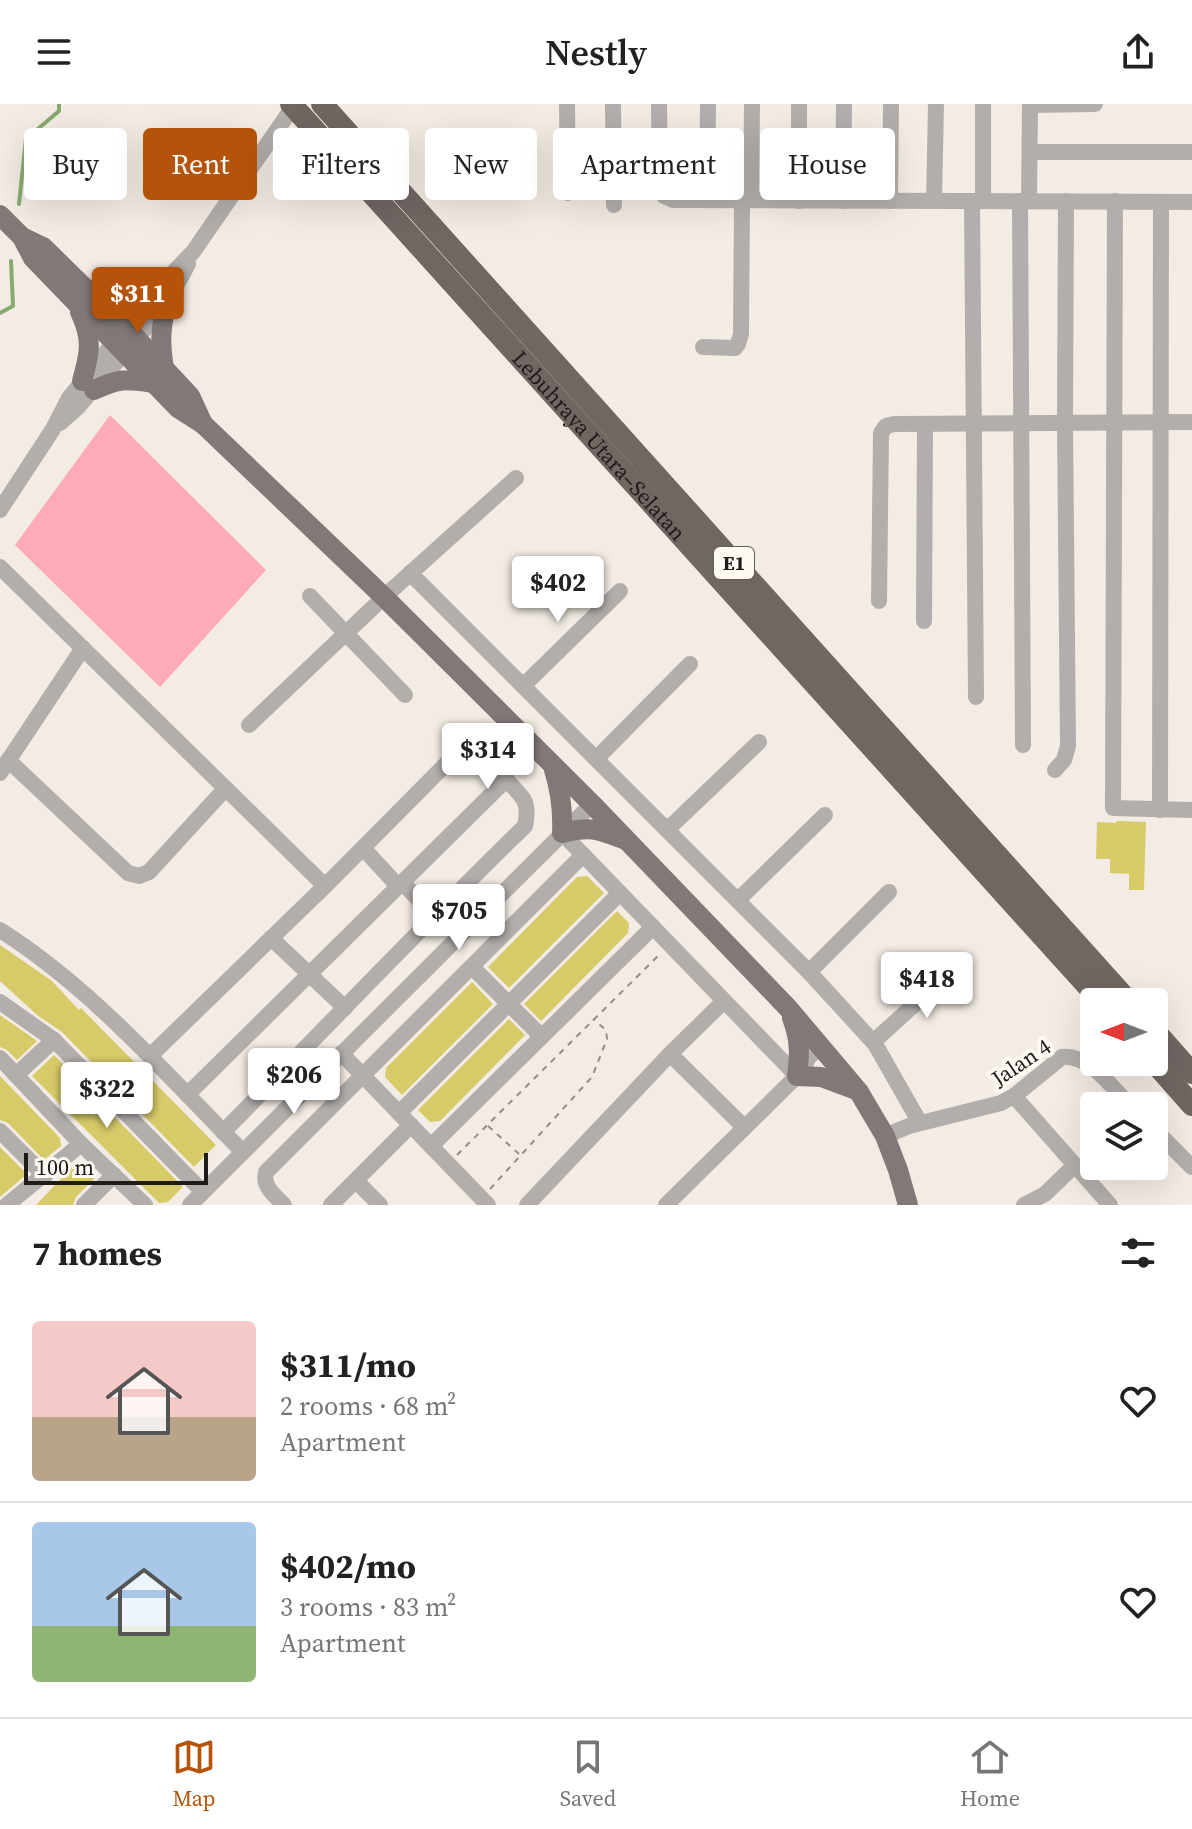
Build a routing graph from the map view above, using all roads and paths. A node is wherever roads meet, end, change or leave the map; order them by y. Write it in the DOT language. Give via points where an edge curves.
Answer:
graph roads {
  1 [pos="293,104"];
  2 [pos="322,104"];
  3 [pos="567,104"];
  4 [pos="613,104"];
  5 [pos="659,104"];
  6 [pos="708,104"];
  7 [pos="752,104"];
  8 [pos="799,104"];
  9 [pos="844,104"];
  10 [pos="891,104"];
  11 [pos="936,104"];
  12 [pos="983,104"];
  13 [pos="1030,104"];
  14 [pos="1095,104"];
  15 [pos="567,128"];
  16 [pos="659,128"];
  17 [pos="708,128"];
  18 [pos="1030,152"];
  19 [pos="1192,152"];
  20 [pos="746,200"];
  21 [pos="799,201"];
  22 [pos="843,201"];
  23 [pos="890,201"];
  24 [pos="934,201"];
  25 [pos="978,201"];
  26 [pos="1025,201"];
  27 [pos="1066,201"];
  28 [pos="1115,201"];
  29 [pos="1161,202"];
  30 [pos="1192,202"];
  31 [pos="614,205"];
  32 [pos="0,215"];
  33 [pos="81,296"];
  34 [pos="162,296"];
  35 [pos="125,341"];
  36 [pos="703,347"];
  37 [pos="159,376"];
  38 [pos="88,386"];
  39 [pos="1161,422"];
  40 [pos="1192,422"];
  41 [pos="973,423"];
  42 [pos="1022,423"];
  43 [pos="1065,423"];
  44 [pos="1115,423"];
  45 [pos="925,424"];
  46 [pos="516,478"];
  47 [pos="0,510"];
  48 [pos="0,567"];
  49 [pos="410,573"];
  50 [pos="620,591"];
  51 [pos="310,596"];
  52 [pos="384,597"];
  53 [pos="879,601"];
  54 [pos="924,621"];
  55 [pos="346,633"];
  56 [pos="83,648"];
  57 [pos="690,664"];
  58 [pos="523,686"];
  59 [pos="405,695"];
  60 [pos="976,697"];
  61 [pos="249,725"];
  62 [pos="759,742"];
  63 [pos="1023,745"];
  64 [pos="596,759"];
  65 [pos="553,766"];
  66 [pos="4,767"];
  67 [pos="1055,770"];
  68 [pos="506,780"];
  69 [pos="225,789"];
  70 [pos="592,804"];
  71 [pos="1160,810"];
  72 [pos="1192,810"];
  73 [pos="825,815"];
  74 [pos="667,830"];
  75 [pos="562,833"];
  76 [pos="628,840"];
  77 [pos="363,848"];
  78 [pos="583,855"];
  79 [pos="400,884"];
  80 [pos="325,886"];
  81 [pos="889,892"];
  82 [pos="620,893"];
  83 [pos="738,900"];
  84 [pos="433,915"];
  85 [pos="653,927"];
  86 [pos="0,930"];
  87 [pos="271,938"];
  88 [pos="670,944"];
  89 [pos="472,967"];
  90 [pos="955,968"];
  91 [pos="809,972"];
  92 [pos="310,974"];
  93 [pos="1089,988"];
  94 [pos="1116,988"];
  95 [pos="724,1001"];
  96 [pos="0,1002"];
  97 [pos="508,1004"];
  98 [pos="345,1008"];
  99 [pos="788,1008"];
  100 [pos="593,1019"];
  101 [pos="541,1036"];
  102 [pos="54,1040"];
  103 [pos="873,1042"];
  104 [pos="1168,1046"];
  105 [pos="824,1050"];
  106 [pos="341,1053"];
  107 [pos="670,1054"];
  108 [pos="150,1056"];
  109 [pos="0,1058"];
  110 [pos="800,1073"];
  111 [pos="1192,1073"];
  112 [pos="16,1075"];
  113 [pos="364,1076"];
  114 [pos="1166,1076"];
  115 [pos="859,1092"];
  116 [pos="1116,1092"];
  117 [pos="187,1095"];
  118 [pos="1014,1096"];
  119 [pos="1192,1105"];
  120 [pos="405,1119"];
  121 [pos="920,1123"];
  122 [pos="487,1125"];
  123 [pos="744,1127"];
  124 [pos="0,1131"];
  125 [pos="223,1132"];
  126 [pos="885,1136"];
  127 [pos="1168,1143"];
  128 [pos="81,1144"];
  129 [pos="431,1146"];
  130 [pos="243,1152"];
  131 [pos="520,1155"];
  132 [pos="448,1164"];
  133 [pos="1074,1166"];
  134 [pos="1192,1167"];
  135 [pos="114,1175"];
  136 [pos="45,1176"];
  137 [pos="356,1181"];
  138 [pos="203,1192"];
  139 [pos="0,1200"];
  140 [pos="485,1202"];
  141 [pos="6,1205"];
  142 [pos="84,1205"];
  143 [pos="145,1205"];
  144 [pos="190,1205"];
  145 [pos="284,1205"];
  146 [pos="331,1205"];
  147 [pos="380,1205"];
  148 [pos="527,1205"];
  149 [pos="666,1205"];
  150 [pos="908,1205"];
  151 [pos="1024,1205"];
  152 [pos="1110,1205"];
  1 -- 34 [label="street"];
  1 -- 93 [label="highway, Lebuhraya Utara–Selatan / E1"];
  2 -- 94 [label="highway, Lebuhraya Utara–Selatan / E1"];
  3 -- 15 [label="street"];
  4 -- 31 [label="street"];
  5 -- 16 [label="street"];
  6 -- 17 [label="street"];
  7 -- 20 [label="street"];
  8 -- 21 [label="street"];
  9 -- 22 [label="street"];
  10 -- 23 [label="street"];
  11 -- 24 [label="street"];
  12 -- 25 [label="street"];
  13 -- 14 [label="street"];
  13 -- 18 [label="street"];
  18 -- 19 [label="street"];
  18 -- 26 [label="street"];
  20 -- 21 [label="street"];
  20 -- 36 [label="street" via="741,334 735,348"];
  21 -- 22 [label="street"];
  22 -- 23 [label="street"];
  23 -- 24 [label="street"];
  24 -- 25 [label="street"];
  25 -- 26 [label="street"];
  25 -- 41 [label="street"];
  26 -- 27 [label="street"];
  26 -- 42 [label="street"];
  27 -- 28 [label="street"];
  27 -- 43 [label="street"];
  28 -- 29 [label="street"];
  28 -- 44 [label="street"];
  29 -- 30 [label="street"];
  29 -- 39 [label="street"];
  32 -- 33 [label="main road" via="22,237 43,247"];
  33 -- 34 [label="main road"];
  33 -- 35 [label="main road"];
  33 -- 38 [label="main road" via="90,340"];
  34 -- 35 [label="street"];
  34 -- 37 [label="main road"];
  35 -- 37 [label="main road"];
  35 -- 38 [label="street"];
  37 -- 38 [label="main road"];
  37 -- 52 [label="main road" via="178,408 203,424"];
  38 -- 47 [label="street" via="69,398"];
  39 -- 40 [label="street"];
  39 -- 44 [label="street"];
  39 -- 71 [label="street"];
  41 -- 42 [label="street"];
  41 -- 45 [label="street"];
  41 -- 60 [label="street"];
  42 -- 43 [label="street"];
  42 -- 63 [label="street"];
  43 -- 44 [label="street"];
  43 -- 67 [label="street" via="1068,746"];
  44 -- 71 [label="street" via="1113,808"];
  45 -- 53 [label="street" via="894,424 881,433"];
  45 -- 54 [label="street"];
  46 -- 49 [label="street"];
  48 -- 56 [label="street"];
  49 -- 52 [label="street"];
  49 -- 58 [label="street"];
  50 -- 58 [label="street"];
  51 -- 55 [label="street"];
  52 -- 55 [label="street"];
  52 -- 65 [label="main road"];
  55 -- 59 [label="street"];
  55 -- 61 [label="street"];
  56 -- 66 [label="street"];
  56 -- 69 [label="street"];
  57 -- 64 [label="street"];
  58 -- 64 [label="street"];
  62 -- 74 [label="street"];
  64 -- 74 [label="street"];
  65 -- 70 [label="main road"];
  65 -- 75 [label="main road" via="562,793"];
  66 -- 69 [label="street" via="128,873 139,876 149,872"];
  68 -- 77 [label="street" via="477,751 456,754"];
  68 -- 79 [label="street"];
  68 -- 84 [label="street" via="525,801 525,826"];
  69 -- 80 [label="street"];
  70 -- 75 [label="street"];
  70 -- 76 [label="main road"];
  71 -- 72 [label="street"];
  73 -- 83 [label="street"];
  74 -- 83 [label="street"];
  75 -- 76 [label="main road" via="597,829"];
  75 -- 78 [label="street"];
  75 -- 106 [label="street"];
  76 -- 99 [label="main road"];
  77 -- 79 [label="street"];
  77 -- 80 [label="street"];
  78 -- 82 [label="street"];
  78 -- 89 [label="street"];
  79 -- 84 [label="street"];
  79 -- 92 [label="street"];
  80 -- 87 [label="street"];
  81 -- 91 [label="street"];
  82 -- 85 [label="street"];
  82 -- 97 [label="street"];
  83 -- 91 [label="street"];
  84 -- 98 [label="street"];
  85 -- 88 [label="street"];
  85 -- 101 [label="street"];
  86 -- 108 [label="street" via="60,973"];
  87 -- 92 [label="street"];
  87 -- 108 [label="street"];
  88 -- 95 [label="street"];
  88 -- 100 [label="path"];
  89 -- 97 [label="street"];
  89 -- 113 [label="street"];
  90 -- 103 [label="street"];
  91 -- 103 [label="street"];
  92 -- 98 [label="street"];
  92 -- 117 [label="street"];
  95 -- 107 [label="street"];
  95 -- 110 [label="street"];
  96 -- 102 [label="street"];
  97 -- 101 [label="street"];
  97 -- 120 [label="street"];
  98 -- 125 [label="street"];
  99 -- 105 [label="main road"];
  99 -- 110 [label="main road" via="798,1035"];
  100 -- 122 [label="path"];
  100 -- 131 [label="path" via="606,1030 607,1039 592,1077"];
  101 -- 129 [label="street"];
  102 -- 112 [label="street"];
  102 -- 138 [label="street"];
  103 -- 121 [label="street"];
  104 -- 111 [label="highway"];
  105 -- 110 [label="street" via="814,1066"];
  105 -- 115 [label="main road"];
  106 -- 113 [label="street"];
  106 -- 130 [label="street"];
  107 -- 123 [label="street"];
  107 -- 148 [label="street"];
  108 -- 117 [label="street"];
  109 -- 112 [label="street"];
  110 -- 115 [label="main road"];
  110 -- 123 [label="street"];
  112 -- 128 [label="street"];
  113 -- 120 [label="street"];
  113 -- 145 [label="street" via="266,1172 267,1188"];
  114 -- 119 [label="highway"];
  115 -- 126 [label="main road"];
  116 -- 118 [label="street, Jalan 4" via="1086,1062 1071,1056 1062,1057"];
  117 -- 125 [label="street"];
  118 -- 121 [label="street, Jalan 4" via="987,1108"];
  118 -- 133 [label="street"];
  120 -- 129 [label="street"];
  120 -- 137 [label="street"];
  121 -- 126 [label="street, Jalan 4"];
  122 -- 131 [label="path"];
  122 -- 132 [label="path"];
  123 -- 149 [label="street"];
  124 -- 136 [label="street"];
  125 -- 130 [label="street"];
  126 -- 150 [label="main road"];
  127 -- 134 [label="street"];
  128 -- 135 [label="street"];
  128 -- 136 [label="street"];
  129 -- 132 [label="street"];
  130 -- 138 [label="street"];
  131 -- 140 [label="path"];
  132 -- 140 [label="street"];
  133 -- 151 [label="street" via="1045,1194"];
  133 -- 152 [label="street"];
  135 -- 142 [label="street"];
  135 -- 143 [label="street"];
  136 -- 141 [label="street"];
  137 -- 146 [label="street"];
  137 -- 147 [label="street"];
  138 -- 144 [label="street"];
  139 -- 141 [label="street"];
}
